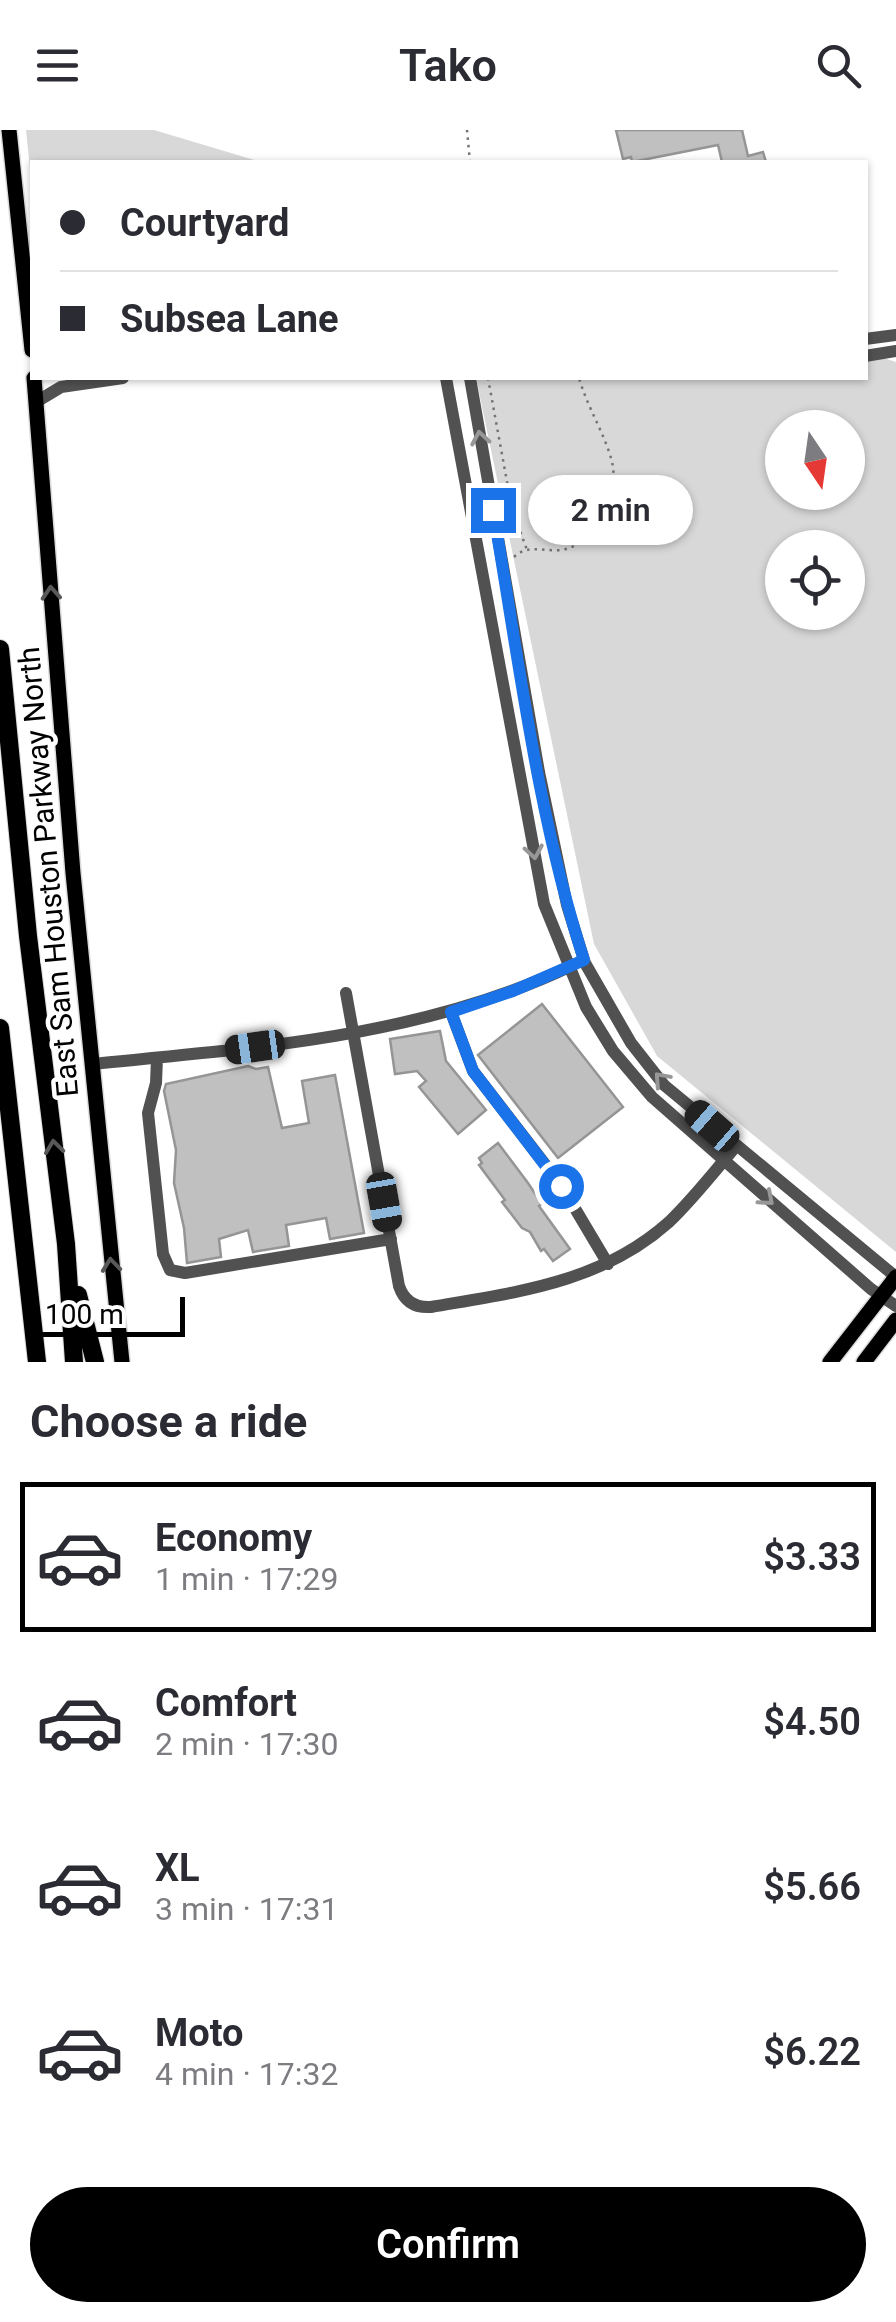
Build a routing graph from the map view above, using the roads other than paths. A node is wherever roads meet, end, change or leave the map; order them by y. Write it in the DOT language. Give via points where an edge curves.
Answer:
graph roads {
  1 [pos="8,130"];
  2 [pos="30,332"];
  3 [pos="896,335"];
  4 [pos="868,339"];
  5 [pos="896,350"];
  6 [pos="868,355"];
  7 [pos="34,380"];
  8 [pos="109,380"];
  9 [pos="446,380"];
  10 [pos="470,380"];
  11 [pos="36,402"];
  12 [pos="0,649"];
  13 [pos="584,960"];
  14 [pos="568,968"];
  15 [pos="346,993"];
  16 [pos="451,1012"];
  17 [pos="0,1028"];
  18 [pos="353,1031"];
  19 [pos="157,1058"];
  20 [pos="92,1064"];
  21 [pos="736,1146"];
  22 [pos="723,1161"];
  23 [pos="391,1239"];
  24 [pos="66,1244"];
  25 [pos="608,1264"];
  26 [pos="896,1277"];
  27 [pos="880,1296"];
  28 [pos="896,1306"];
  29 [pos="896,1320"];
  30 [pos="37,1362"];
  31 [pos="74,1362"];
  32 [pos="95,1362"];
  33 [pos="122,1362"];
  34 [pos="830,1362"];
  35 [pos="864,1362"];
  1 -- 2 [label="main road"];
  3 -- 4 [label="street"];
  5 -- 6 [label="street"];
  7 -- 11 [label="main road, East Sam Houston Parkway North"];
  8 -- 11 [label="street" via="61,387"];
  9 -- 14 [label="street, one-way" via="544,904"];
  13 -- 10 [label="street, one-way" via="555,848"];
  20 -- 11 [label="main road, East Sam Houston Parkway North, one-way"];
  24 -- 12 [label="highway, one-way"];
  13 -- 14 [label="street"];
  21 -- 13 [label="street, one-way" via="664,1084 631,1043"];
  14 -- 16 [label="street"];
  14 -- 22 [label="street" via="613,1051"];
  15 -- 18 [label="street"];
  16 -- 18 [label="street"];
  16 -- 25 [label="street" via="473,1071 561,1186"];
  17 -- 30 [label="highway"];
  18 -- 19 [label="street"];
  18 -- 23 [label="street"];
  19 -- 20 [label="street"];
  19 -- 23 [label="street" via="148,1113 170,1270 185,1273"];
  33 -- 20 [label="main road, East Sam Houston Parkway North, one-way"];
  21 -- 22 [label="street"];
  21 -- 26 [label="street"];
  22 -- 25 [label="street" via="666,1225"];
  22 -- 27 [label="street, one-way"];
  23 -- 25 [label="street" via="400,1286 410,1302 426,1308 522,1292"];
  24 -- 31 [label="highway"];
  24 -- 32 [label="highway"];
  26 -- 27 [label="main road"];
  27 -- 28 [label="street"];
  27 -- 34 [label="main road"];
  29 -- 35 [label="main road"];
}
